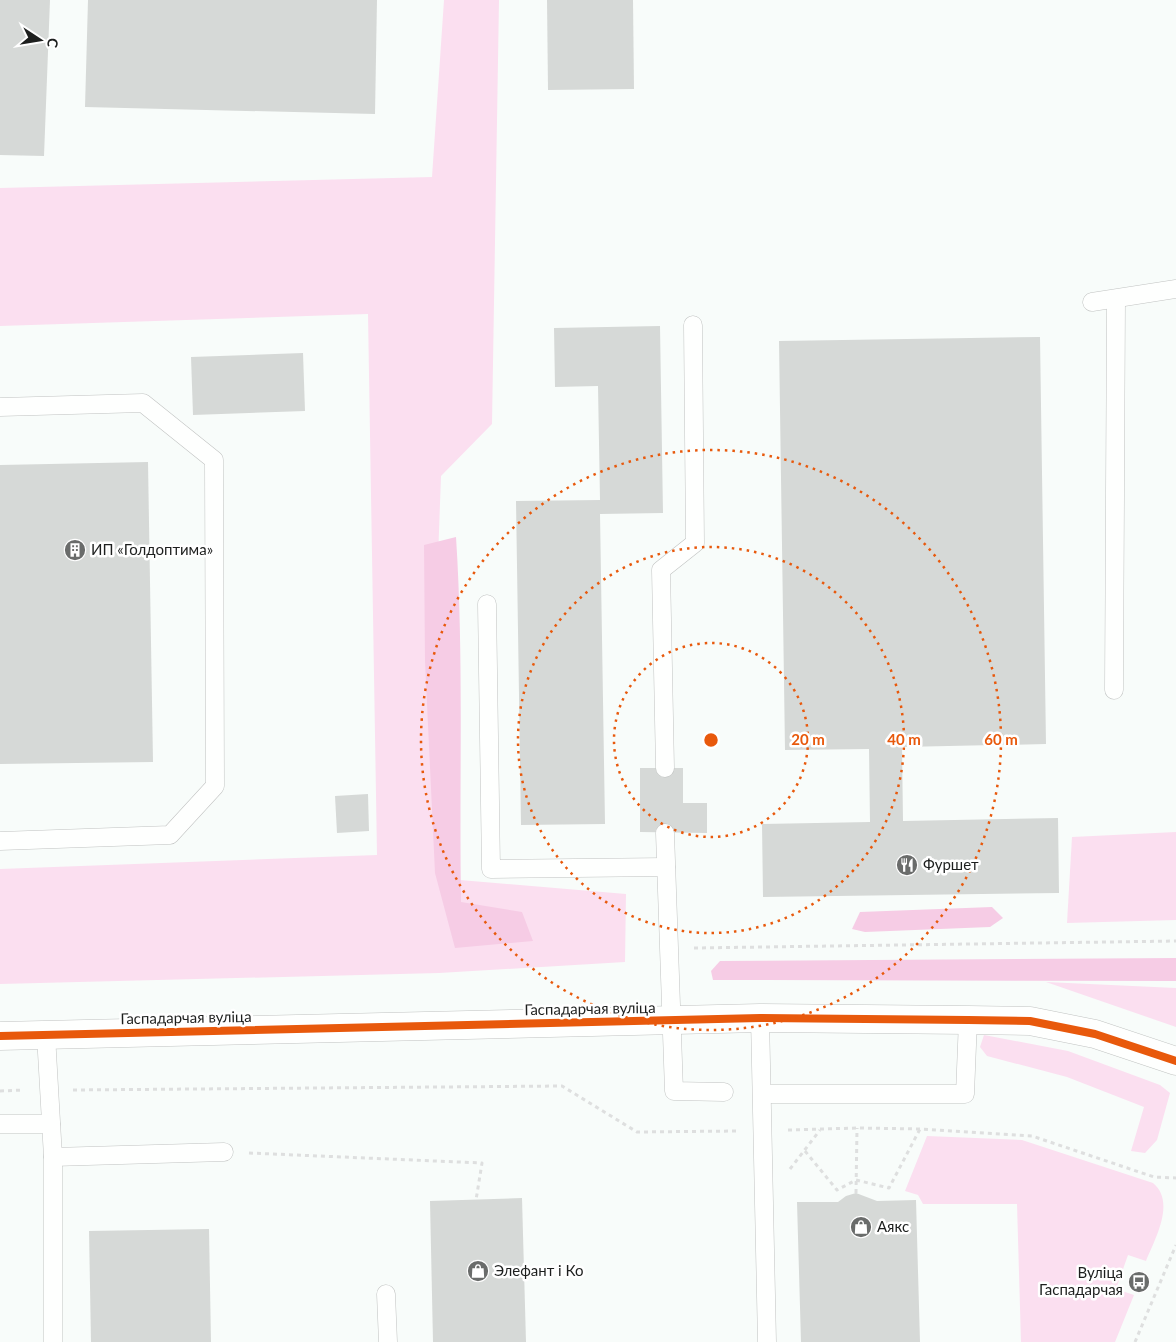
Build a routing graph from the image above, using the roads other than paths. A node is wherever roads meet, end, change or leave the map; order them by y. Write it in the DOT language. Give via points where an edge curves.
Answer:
graph roads {
  1 [pos="1176,290"];
  2 [pos="1116,298"];
  3 [pos="1092,302"];
  4 [pos="693,325"];
  5 [pos="0,406"];
  6 [pos="487,604"];
  7 [pos="1114,690"];
  8 [pos="665,768"];
  9 [pos="665,833"];
  10 [pos="0,841"];
  11 [pos="666,866"];
  12 [pos="760,1018"];
  13 [pos="968,1020"];
  14 [pos="672,1021"];
  15 [pos="46,1035"];
  16 [pos="0,1036"];
  17 [pos="1176,1061"];
  18 [pos="724,1092"];
  19 [pos="763,1094"];
  20 [pos="0,1124"];
  21 [pos="51,1124"];
  22 [pos="224,1152"];
  23 [pos="53,1157"];
  24 [pos="386,1294"];
  25 [pos="53,1342"];
  26 [pos="388,1342"];
  27 [pos="767,1342"];
  1 -- 2 [label="lane"];
  2 -- 3 [label="lane"];
  2 -- 7 [label="lane"];
  4 -- 8 [label="lane" via="695,543 661,570"];
  5 -- 10 [label="lane" via="143,403 214,460 215,776 215,786 170,835"];
  6 -- 11 [label="lane" via="491,869"];
  9 -- 11 [label="lane"];
  11 -- 14 [label="lane"];
  12 -- 13 [label="street, Гаспадарчая вуліца"];
  12 -- 14 [label="street, Гаспадарчая вуліца"];
  12 -- 19 [label="lane"];
  13 -- 17 [label="street, Гаспадарчая вуліца" via="1030,1021 1095,1034"];
  13 -- 19 [label="lane" via="965,1094"];
  14 -- 15 [label="street, Гаспадарчая вуліца"];
  14 -- 18 [label="lane" via="674,1091"];
  15 -- 16 [label="street, Гаспадарчая вуліца"];
  15 -- 21 [label="lane"];
  19 -- 27 [label="lane"];
  20 -- 21 [label="lane"];
  21 -- 23 [label="lane"];
  22 -- 23 [label="lane"];
  23 -- 25 [label="lane"];
  24 -- 26 [label="lane"];
}
